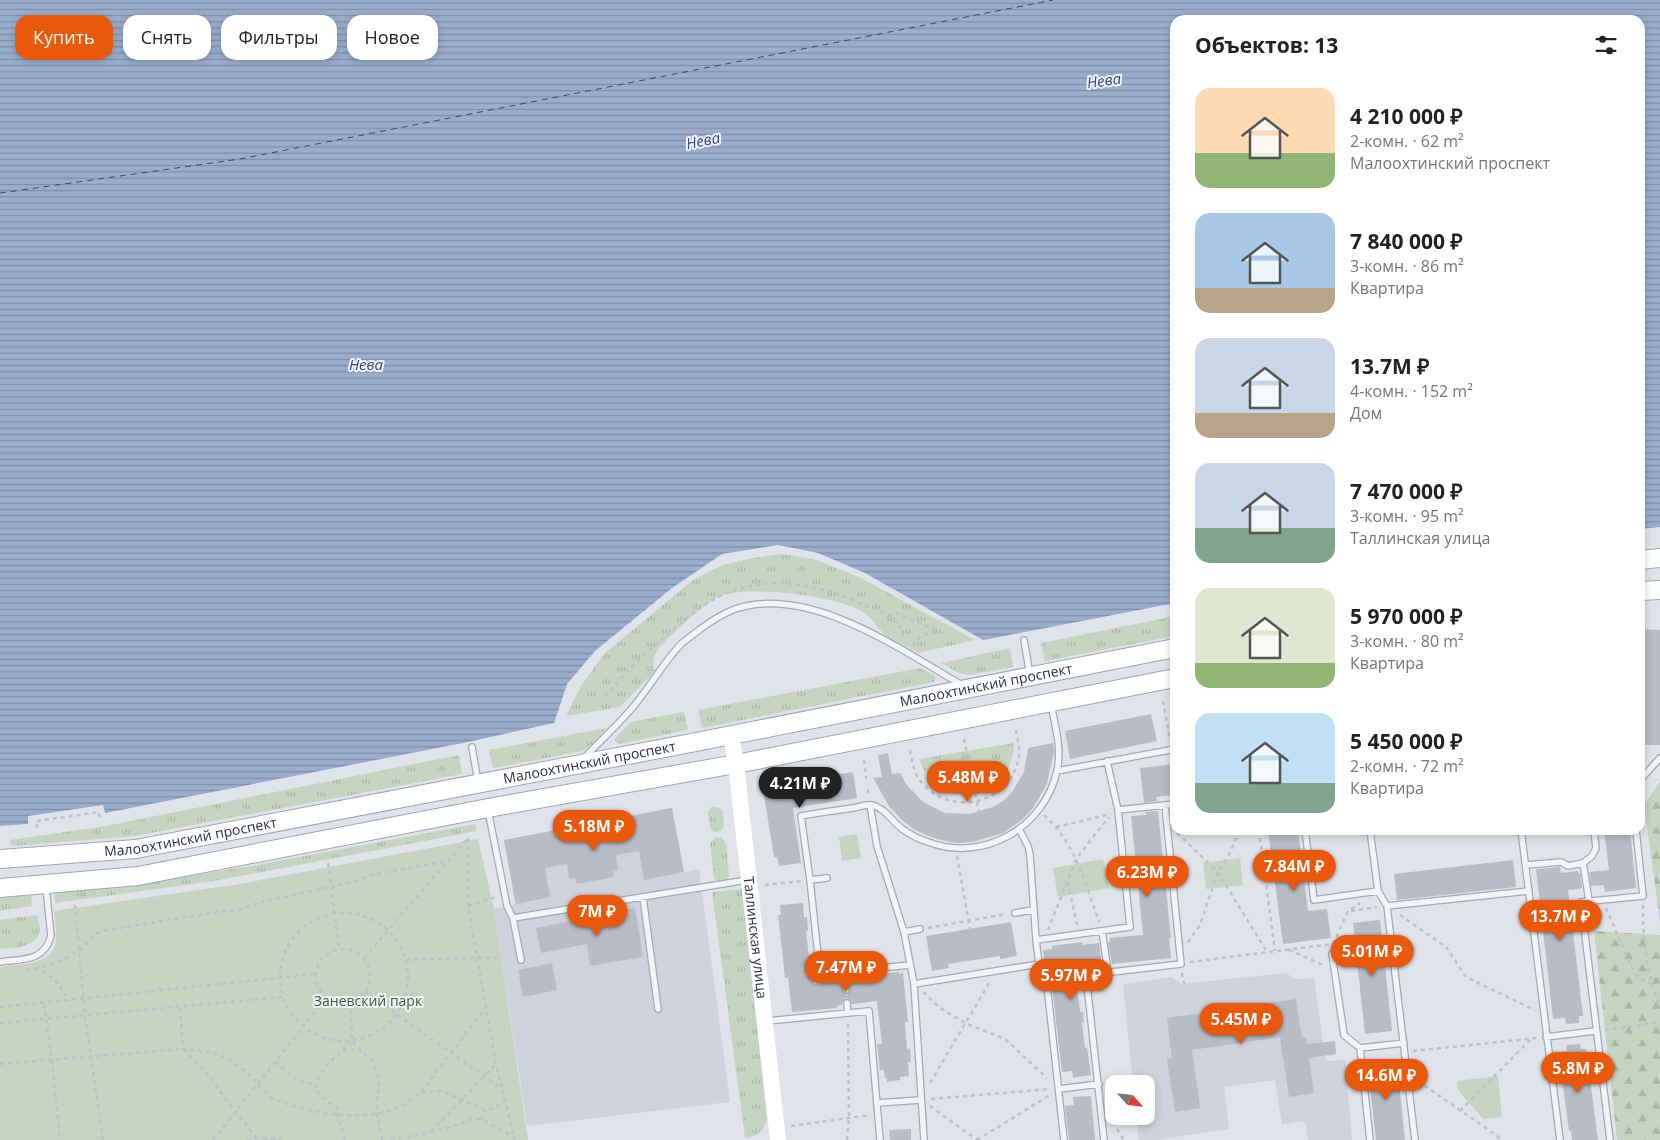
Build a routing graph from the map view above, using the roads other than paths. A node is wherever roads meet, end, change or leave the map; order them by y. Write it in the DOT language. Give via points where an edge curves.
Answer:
graph roads {
  1 [pos="1660,558"];
  2 [pos="1645,560"];
  3 [pos="1660,590"];
  4 [pos="1645,591"];
  5 [pos="1024,640"];
  6 [pos="1170,649"];
  7 [pos="1031,676"];
  8 [pos="1170,679"];
  9 [pos="968,689"];
  10 [pos="1051,703"];
  11 [pos="731,735"];
  12 [pos="472,747"];
  13 [pos="1170,750"];
  14 [pos="1660,758"];
  15 [pos="1107,761"];
  16 [pos="578,764"];
  17 [pos="736,764"];
  18 [pos="1057,771"];
  19 [pos="1645,774"];
  20 [pos="478,783"];
  21 [pos="1170,804"];
  22 [pos="870,805"];
  23 [pos="1165,805"];
  24 [pos="488,808"];
  25 [pos="1118,810"];
  26 [pos="1019,829"];
  27 [pos="1306,835"];
  28 [pos="1372,835"];
  29 [pos="1521,835"];
  30 [pos="1595,835"];
  31 [pos="1637,835"];
  32 [pos="0,859"];
  33 [pos="1583,863"];
  34 [pos="1526,865"];
  35 [pos="827,878"];
  36 [pos="810,880"];
  37 [pos="46,884"];
  38 [pos="750,884"];
  39 [pos="0,888"];
  40 [pos="1378,891"];
  41 [pos="1529,891"];
  42 [pos="643,897"];
  43 [pos="1589,901"];
  44 [pos="1387,906"];
  45 [pos="1033,910"];
  46 [pos="1015,913"];
  47 [pos="512,918"];
  48 [pos="920,929"];
  49 [pos="1102,931"];
  50 [pos="904,932"];
  51 [pos="1036,940"];
  52 [pos="1332,954"];
  53 [pos="521,960"];
  54 [pos="0,962"];
  55 [pos="1039,964"];
  56 [pos="910,965"];
  57 [pos="844,972"];
  58 [pos="1108,972"];
  59 [pos="914,984"];
  60 [pos="846,990"];
  61 [pos="847,1002"];
  62 [pos="658,1009"];
  63 [pos="848,1013"];
  64 [pos="765,1021"];
  65 [pos="1595,1031"];
  66 [pos="1546,1037"];
  67 [pos="1404,1043"];
  68 [pos="1360,1048"];
  69 [pos="1099,1084"];
  70 [pos="1059,1089"];
  71 [pos="921,1100"];
  72 [pos="877,1103"];
  73 [pos="778,1140"];
  74 [pos="880,1140"];
  75 [pos="924,1140"];
  76 [pos="1064,1140"];
  77 [pos="1104,1140"];
  78 [pos="1370,1140"];
  79 [pos="1415,1140"];
  80 [pos="1560,1140"];
  81 [pos="1610,1140"];
  1 -- 2 [label="main road"];
  3 -- 4 [label="main road"];
  5 -- 7 [label="lane"];
  6 -- 7 [label="main road, Малоохтинский проспект"];
  7 -- 9 [label="main road, Малоохтинский проспект"];
  8 -- 10 [label="main road, Малоохтинский проспект"];
  9 -- 11 [label="main road, Малоохтинский проспект"];
  9 -- 16 [label="lane" via="891,643 810,608 763,604 736,609 715,618 682,643 633,708"];
  10 -- 17 [label="main road, Малоохтинский проспект"];
  10 -- 18 [label="lane" via="1059,747"];
  11 -- 16 [label="main road, Малоохтинский проспект"];
  11 -- 17 [label="street, Таллинская улица"];
  12 -- 20 [label="lane"];
  13 -- 15 [label="lane"];
  14 -- 19 [label="lane"];
  15 -- 18 [label="lane"];
  15 -- 25 [label="lane"];
  16 -- 20 [label="main road, Малоохтинский проспект"];
  17 -- 24 [label="main road, Малоохтинский проспект"];
  17 -- 38 [label="street, Таллинская улица"];
  18 -- 26 [label="lane" via="1039,810"];
  20 -- 32 [label="main road, Малоохтинский проспект" via="136,849"];
  21 -- 23 [label="lane"];
  22 -- 26 [label="lane" via="883,810 915,837 942,846 986,845"];
  22 -- 36 [label="lane" via="801,816"];
  22 -- 50 [label="lane" via="877,846"];
  23 -- 25 [label="lane"];
  23 -- 58 [label="lane" via="1181,964"];
  24 -- 37 [label="main road, Малоохтинский проспект" via="138,876"];
  24 -- 47 [label="lane" via="506,906"];
  25 -- 49 [label="lane" via="1130,927"];
  26 -- 45 [label="lane" via="1030,855"];
  27 -- 40 [label="lane" via="1314,900"];
  28 -- 40 [label="lane"];
  29 -- 34 [label="lane"];
  30 -- 33 [label="lane" via="1596,848"];
  31 -- 43 [label="lane" via="1643,896"];
  33 -- 34 [label="lane"];
  33 -- 43 [label="lane"];
  34 -- 41 [label="lane"];
  35 -- 36 [label="lane"];
  36 -- 57 [label="lane" via="820,974"];
  37 -- 39 [label="main road, Малоохтинский проспект"];
  37 -- 54 [label="lane" via="49,944 37,956"];
  38 -- 42 [label="lane"];
  38 -- 64 [label="street, Таллинская улица"];
  40 -- 44 [label="lane"];
  41 -- 44 [label="lane"];
  41 -- 66 [label="lane"];
  42 -- 47 [label="lane"];
  42 -- 62 [label="lane"];
  43 -- 65 [label="lane" via="1580,902"];
  44 -- 67 [label="lane"];
  45 -- 46 [label="lane"];
  45 -- 51 [label="lane"];
  47 -- 53 [label="lane"];
  48 -- 50 [label="lane"];
  49 -- 51 [label="lane"];
  49 -- 58 [label="lane"];
  50 -- 56 [label="lane"];
  51 -- 55 [label="lane"];
  52 -- 68 [label="lane" via="1344,1035"];
  55 -- 59 [label="lane"];
  55 -- 70 [label="lane" via="1046,976"];
  56 -- 57 [label="lane"];
  56 -- 59 [label="lane"];
  57 -- 60 [label="lane"];
  58 -- 69 [label="lane" via="1086,975"];
  59 -- 71 [label="lane"];
  61 -- 63 [label="lane"];
  63 -- 64 [label="lane"];
  63 -- 72 [label="lane" via="868,1011"];
  64 -- 73 [label="street, Таллинская улица"];
  65 -- 66 [label="lane"];
  65 -- 81 [label="lane"];
  66 -- 80 [label="lane"];
  67 -- 68 [label="lane"];
  67 -- 79 [label="lane"];
  68 -- 78 [label="lane"];
  69 -- 70 [label="lane"];
  69 -- 77 [label="lane"];
  70 -- 76 [label="lane"];
  71 -- 72 [label="lane"];
  71 -- 75 [label="lane"];
  72 -- 74 [label="lane"];
}
